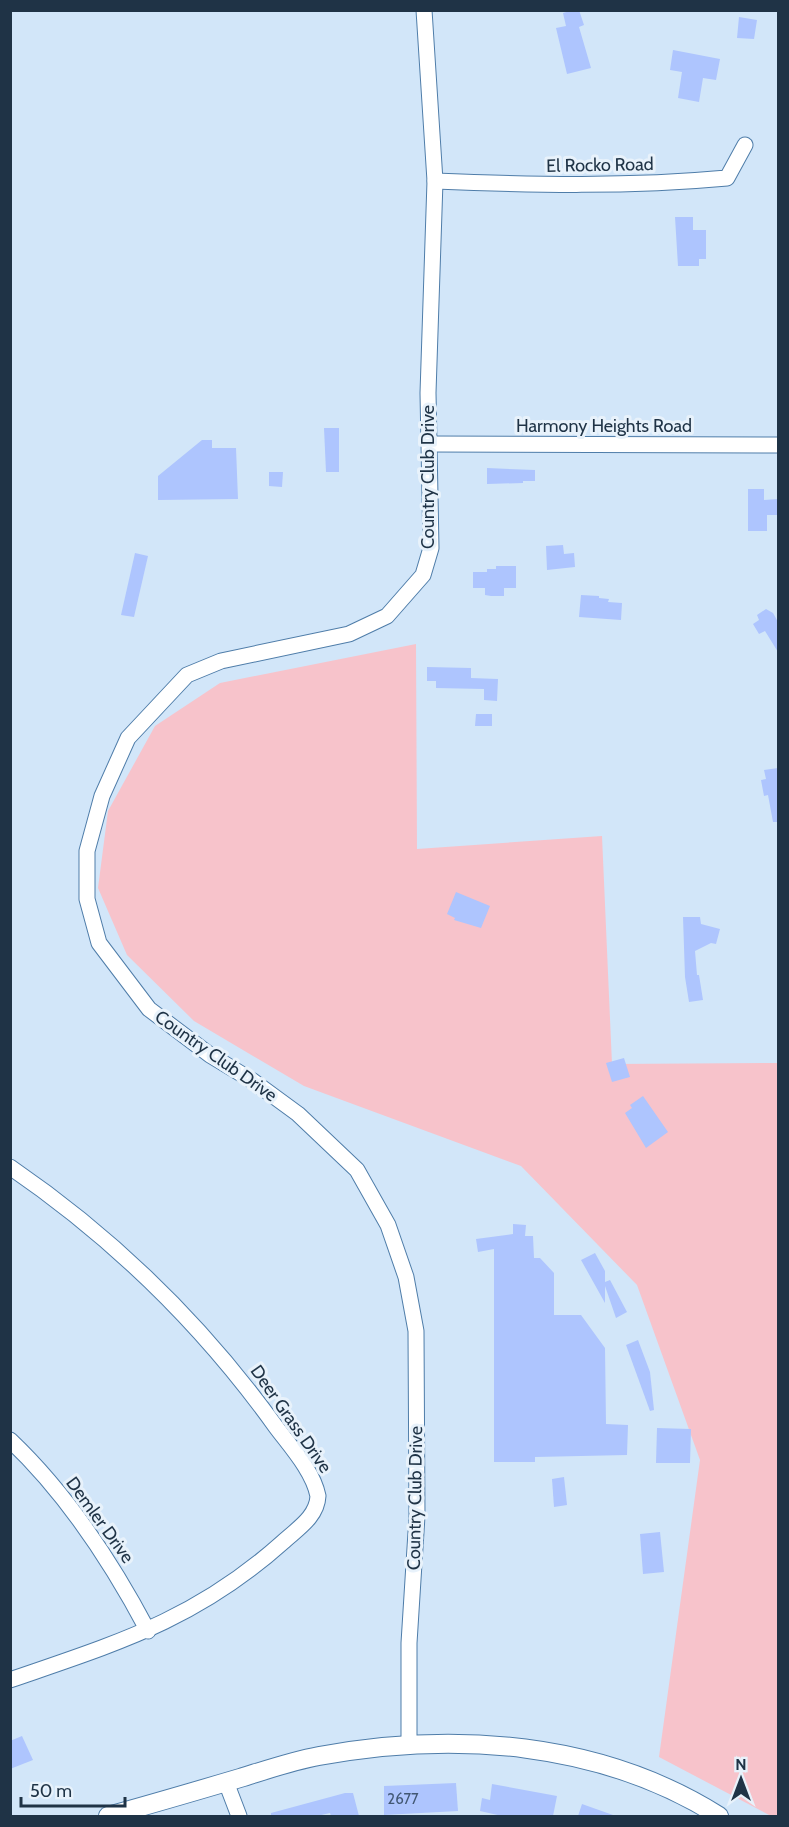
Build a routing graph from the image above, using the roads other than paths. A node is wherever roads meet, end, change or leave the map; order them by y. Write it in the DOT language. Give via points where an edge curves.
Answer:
graph roads {
  1 [pos="424,10"];
  2 [pos="745,145"];
  3 [pos="435,181"];
  4 [pos="430,444"];
  5 [pos="778,446"];
  6 [pos="10,1167"];
  7 [pos="10,1440"];
  8 [pos="148,1631"];
  9 [pos="10,1680"];
  10 [pos="410,1744"];
  11 [pos="226,1782"];
  12 [pos="108,1816"];
  13 [pos="239,1816"];
  14 [pos="719,1816"];
  1 -- 3 [label="street, Country Club Drive"];
  2 -- 3 [label="street, El Rocko Road" via="727,178 557,186"];
  3 -- 4 [label="street, Country Club Drive"];
  4 -- 5 [label="street, Harmony Heights Road"];
  4 -- 10 [label="street, Country Club Drive" via="431,548 423,575 409,593 387,616 349,634 221,661 188,675 128,738 102,796 87,851 87,899 99,944 149,1009 298,1114 357,1170 388,1225 406,1277 416,1331 417,1516 408,1643"];
  6 -- 8 [label="street, Deer Grass Drive" via="97,1232 165,1293 239,1377 318,1493 311,1517 243,1576"];
  7 -- 8 [label="street, Demler Drive" via="48,1481 97,1546"];
  8 -- 9 [label="street, Deer Grass Drive"];
  10 -- 11 [label="main road" via="317,1756"];
  10 -- 14 [label="main road" via="488,1743 568,1756 664,1787"];
  11 -- 12 [label="main road"];
  11 -- 13 [label="street"];
}
